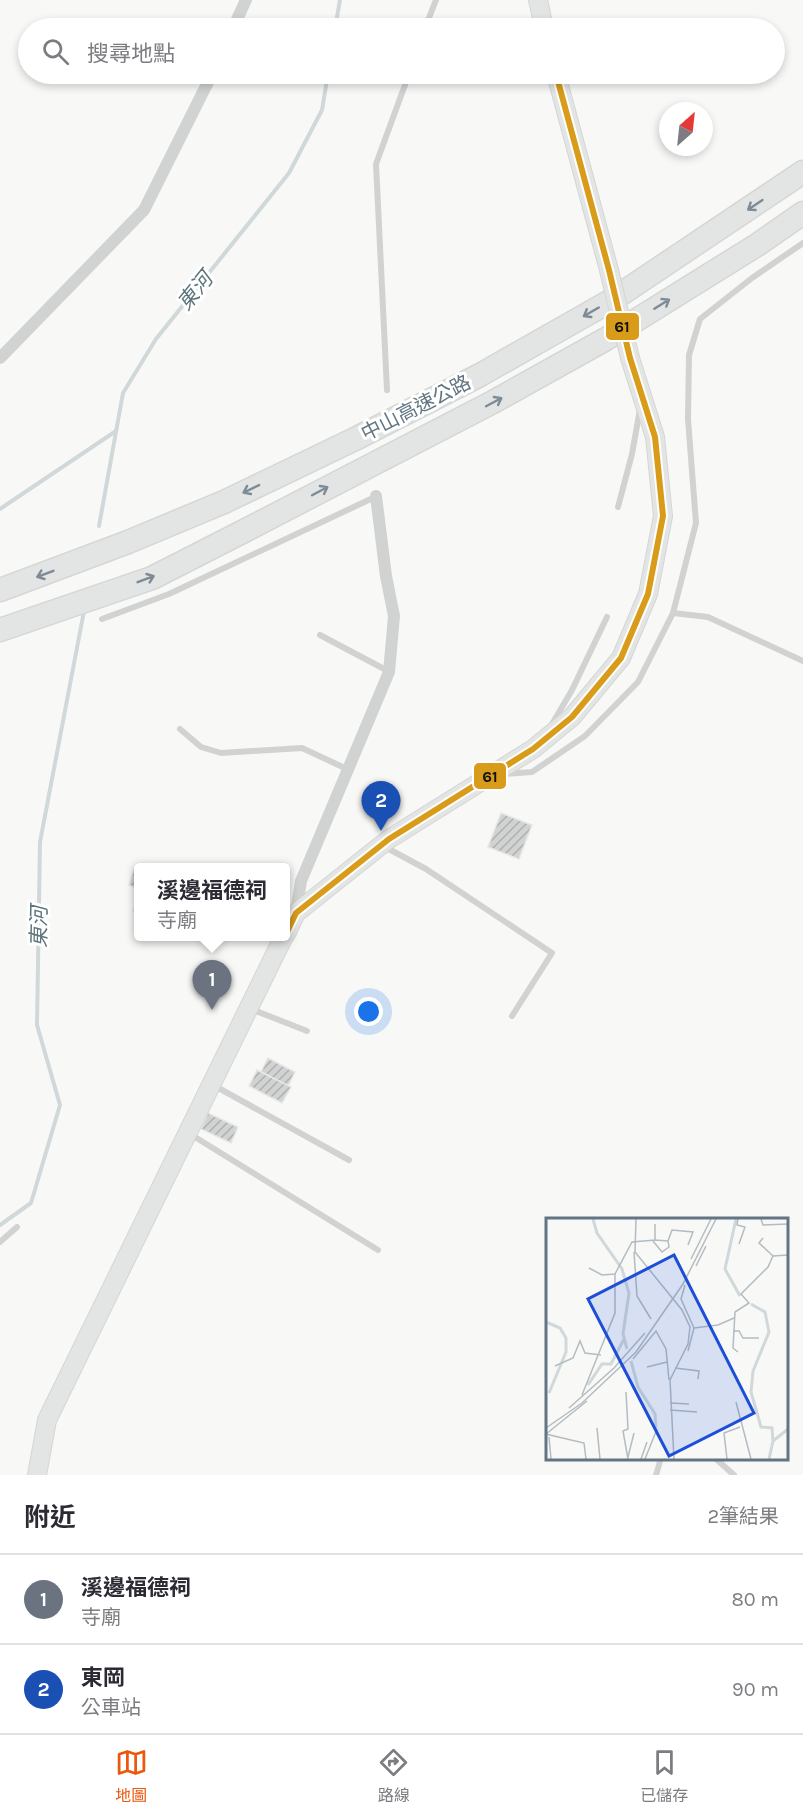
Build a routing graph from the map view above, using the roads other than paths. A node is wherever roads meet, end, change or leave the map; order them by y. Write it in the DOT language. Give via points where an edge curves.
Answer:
graph roads {
  1 [pos="246,0"];
  2 [pos="436,0"];
  3 [pos="538,0"];
  4 [pos="238,18"];
  5 [pos="430,18"];
  6 [pos="542,18"];
  7 [pos="207,84"];
  8 [pos="405,84"];
  9 [pos="559,84"];
  10 [pos="803,172"];
  11 [pos="803,213"];
  12 [pos="803,243"];
  13 [pos="0,358"];
  14 [pos="387,390"];
  15 [pos="642,396"];
  16 [pos="376,496"];
  17 [pos="618,507"];
  18 [pos="0,590"];
  19 [pos="91,607"];
  20 [pos="673,613"];
  21 [pos="607,617"];
  22 [pos="0,630"];
  23 [pos="320,635"];
  24 [pos="803,662"];
  25 [pos="389,672"];
  26 [pos="180,729"];
  27 [pos="543,741"];
  28 [pos="348,770"];
  29 [pos="491,775"];
  30 [pos="381,845"];
  31 [pos="296,913"];
  32 [pos="290,925"];
  33 [pos="282,941"];
  34 [pos="249,1008"];
  35 [pos="512,1016"];
  36 [pos="307,1030"];
  37 [pos="212,1085"];
  38 [pos="188,1133"];
  39 [pos="349,1160"];
  40 [pos="17,1227"];
  41 [pos="0,1242"];
  42 [pos="378,1250"];
  43 [pos="663,1460"];
  44 [pos="717,1460"];
  45 [pos="38,1475"];
  46 [pos="656,1475"];
  47 [pos="734,1475"];
  1 -- 4 [label="street"];
  2 -- 5 [label="lane"];
  3 -- 6 [label="street"];
  7 -- 13 [label="street" via="144,210"];
  8 -- 14 [label="lane" via="376,164"];
  9 -- 15 [label="street, bridge"];
  10 -- 18 [label="highway, 中山高速公路, one-way" via="612,300 480,375 224,502"];
  19 -- 11 [label="highway, 中山高速公路, one-way" via="493,402 606,339"];
  12 -- 20 [label="lane" via="700,319 689,355 688,419 696,523"];
  15 -- 17 [label="lane"];
  15 -- 27 [label="street" via="656,437 663,516 648,594 621,658 572,717"];
  16 -- 19 [label="lane" via="169,594"];
  16 -- 25 [label="street" via="394,616"];
  19 -- 22 [label="highway, 中山高速公路"];
  20 -- 24 [label="lane" via="708,617"];
  20 -- 29 [label="lane" via="638,682 585,736 532,772"];
  21 -- 27 [label="lane"];
  23 -- 25 [label="lane"];
  25 -- 28 [label="street"];
  26 -- 28 [label="lane" via="201,747 221,753 302,748"];
  27 -- 29 [label="street"];
  28 -- 31 [label="street" via="302,881"];
  29 -- 30 [label="street"];
  30 -- 31 [label="street"];
  30 -- 35 [label="lane" via="426,869 552,953"];
  31 -- 32 [label="street"];
  33 -- 34 [label="street"];
  34 -- 36 [label="lane"];
  34 -- 37 [label="street"];
  37 -- 38 [label="street"];
  37 -- 39 [label="lane"];
  38 -- 42 [label="lane"];
  38 -- 45 [label="street" via="47,1420"];
  40 -- 41 [label="lane"];
  43 -- 46 [label="lane"];
  44 -- 47 [label="lane"];
}
